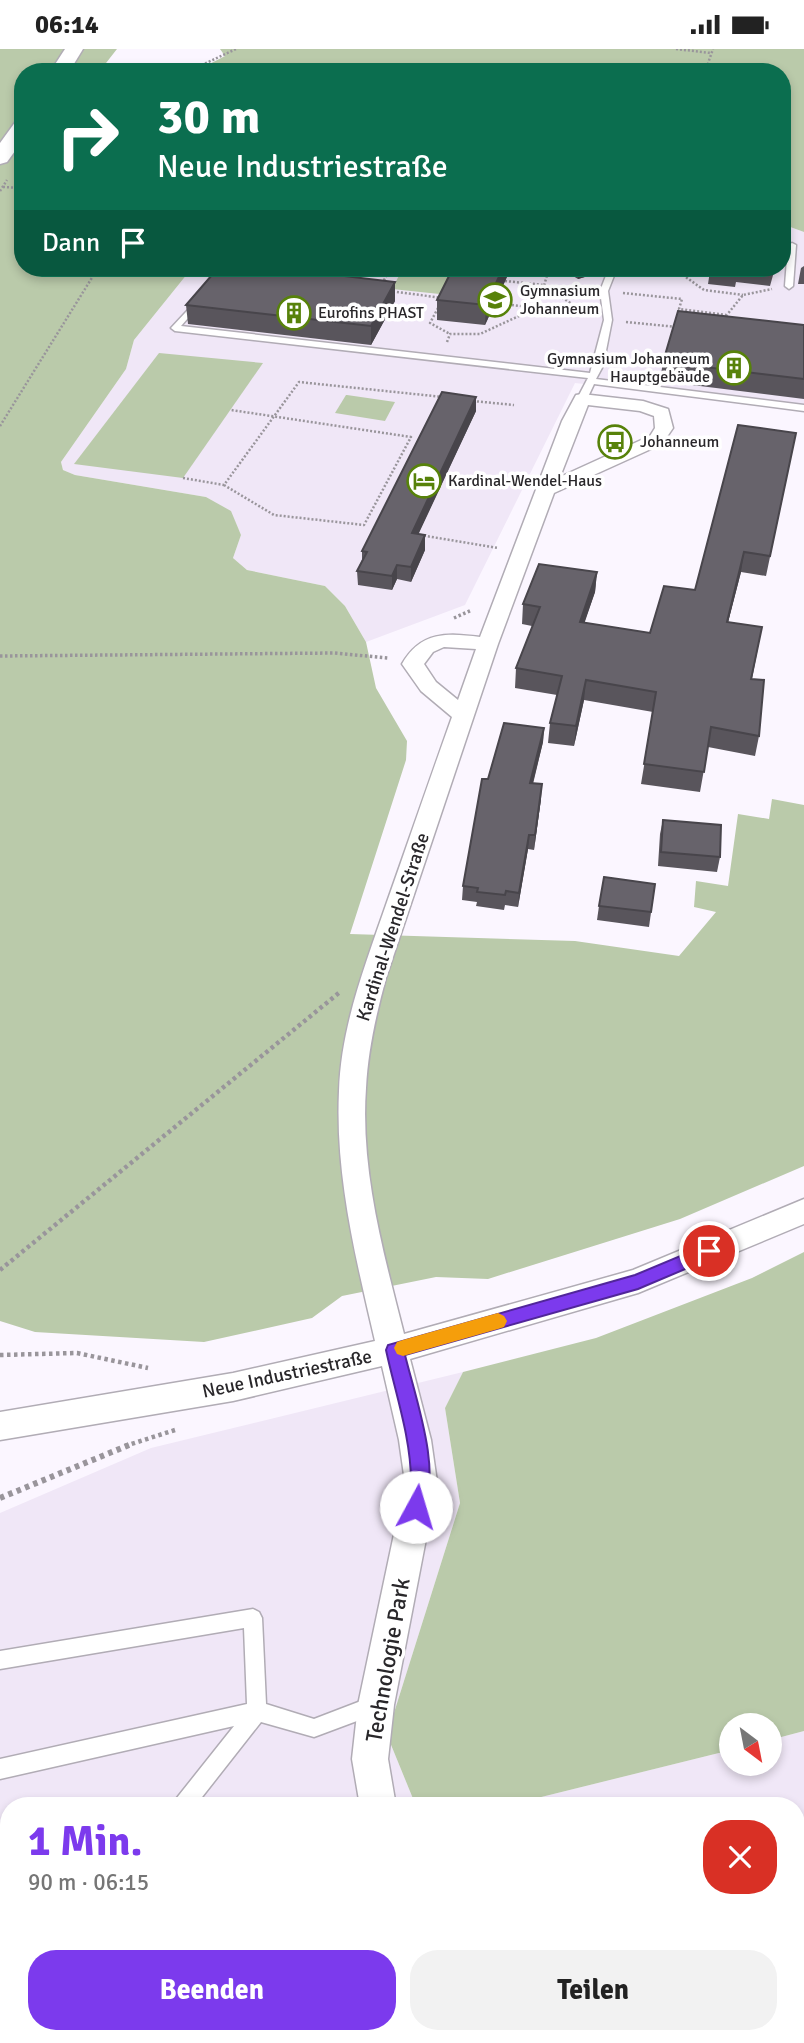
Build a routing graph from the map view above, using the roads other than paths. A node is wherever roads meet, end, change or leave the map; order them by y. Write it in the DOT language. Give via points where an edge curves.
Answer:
graph roads {
  1 [pos="14,138"];
  2 [pos="0,158"];
  3 [pos="792,245"];
  4 [pos="804,250"];
  5 [pos="791,259"];
  6 [pos="609,277"];
  7 [pos="790,277"];
  8 [pos="789,286"];
  9 [pos="207,291"];
  10 [pos="592,378"];
  11 [pos="582,399"];
  12 [pos="804,408"];
  13 [pos="545,490"];
  14 [pos="488,644"];
  15 [pos="465,716"];
  16 [pos="804,1211"];
  17 [pos="395,1350"];
  18 [pos="0,1426"];
  19 [pos="0,1660"];
  20 [pos="376,1705"];
  21 [pos="257,1711"];
  22 [pos="0,1769"];
  23 [pos="190,1797"];
  24 [pos="376,1797"];
  1 -- 2 [label="main road"];
  3 -- 4 [label="lane"];
  3 -- 5 [label="lane"];
  6 -- 10 [label="lane" via="604,291 608,318"];
  7 -- 8 [label="lane"];
  9 -- 10 [label="lane" via="175,328"];
  10 -- 11 [label="lane"];
  10 -- 12 [label="lane"];
  11 -- 13 [label="street, Kardinal-Wendel-Straße"];
  11 -- 13 [label="street" via="643,406 662,413 664,432 640,449"];
  13 -- 14 [label="street, Kardinal-Wendel-Straße"];
  14 -- 15 [label="street, Kardinal-Wendel-Straße"];
  14 -- 15 [label="street" via="431,643 418,652 413,664 416,674"];
  15 -- 17 [label="street, Kardinal-Wendel-Straße" via="373,978 359,1030 352,1090 354,1163 370,1258"];
  16 -- 17 [label="street, Neue Industriestraße" via="638,1281"];
  17 -- 18 [label="street, Neue Industriestraße" via="233,1387"];
  17 -- 20 [label="street, Technologie Park" via="421,1482"];
  19 -- 21 [label="lane" via="253,1618"];
  20 -- 21 [label="lane" via="314,1728"];
  20 -- 24 [label="street, Technologie Park" via="370,1759"];
  21 -- 22 [label="lane"];
  21 -- 23 [label="lane"];
}
